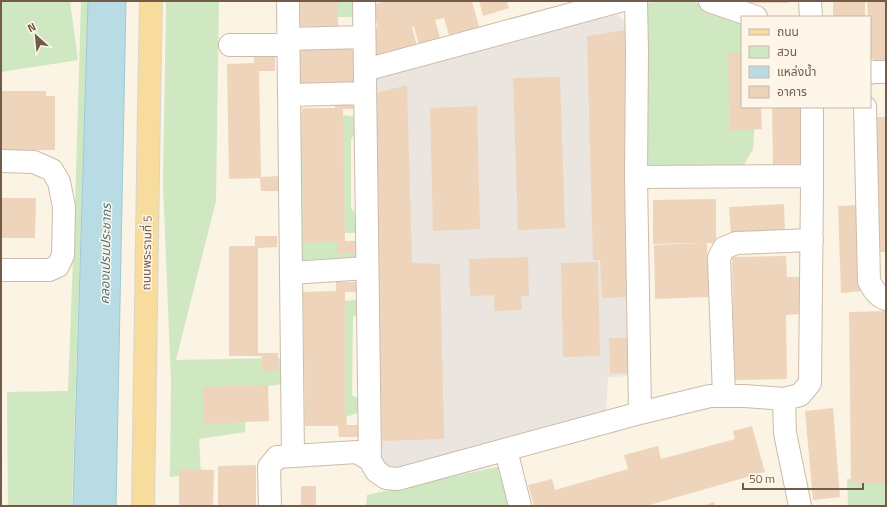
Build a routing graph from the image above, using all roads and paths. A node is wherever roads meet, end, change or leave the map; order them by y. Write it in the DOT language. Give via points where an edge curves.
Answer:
graph roads {
  1 [pos="151,1"];
  2 [pos="288,1"];
  3 [pos="364,1"];
  4 [pos="620,1"];
  5 [pos="636,1"];
  6 [pos="710,1"];
  7 [pos="810,1"];
  8 [pos="753,16"];
  9 [pos="811,16"];
  10 [pos="364,37"];
  11 [pos="288,42"];
  12 [pos="230,45"];
  13 [pos="364,70"];
  14 [pos="871,72"];
  15 [pos="886,72"];
  16 [pos="365,93"];
  17 [pos="289,95"];
  18 [pos="812,108"];
  19 [pos="865,108"];
  20 [pos="1,161"];
  21 [pos="812,176"];
  22 [pos="636,177"];
  23 [pos="812,240"];
  24 [pos="367,268"];
  25 [pos="1,270"];
  26 [pos="291,273"];
  27 [pos="886,299"];
  28 [pos="724,396"];
  29 [pos="784,399"];
  30 [pos="640,413"];
  31 [pos="506,450"];
  32 [pos="293,456"];
  33 [pos="370,460"];
  34 [pos="143,506"];
  35 [pos="270,506"];
  36 [pos="520,506"];
  37 [pos="800,506"];
  1 -- 34 [label="main road, ถนนพระรามที่ 5"];
  2 -- 11 [label="lane"];
  3 -- 10 [label="lane"];
  4 -- 13 [label="lane"];
  5 -- 22 [label="lane"];
  6 -- 8 [label="lane"];
  7 -- 9 [label="lane"];
  10 -- 11 [label="lane"];
  10 -- 13 [label="lane"];
  11 -- 12 [label="lane"];
  11 -- 17 [label="lane"];
  13 -- 16 [label="lane"];
  14 -- 15 [label="lane"];
  16 -- 17 [label="lane"];
  16 -- 24 [label="lane"];
  17 -- 26 [label="lane"];
  18 -- 21 [label="lane"];
  19 -- 27 [label="lane" via="869,281 874,291"];
  20 -- 25 [label="lane" via="34,162 52,170 59,182 64,207 63,255 58,266 49,270"];
  21 -- 22 [label="lane"];
  21 -- 23 [label="lane"];
  22 -- 30 [label="lane"];
  23 -- 28 [label="lane" via="736,243 724,248 719,258"];
  23 -- 29 [label="lane" via="810,383 800,395"];
  24 -- 26 [label="lane"];
  24 -- 33 [label="lane"];
  26 -- 32 [label="lane"];
  28 -- 29 [label="lane"];
  28 -- 30 [label="lane" via="710,396"];
  29 -- 37 [label="lane" via="785,433"];
  30 -- 31 [label="lane"];
  31 -- 33 [label="lane" via="398,479 386,478 376,471"];
  31 -- 36 [label="lane"];
  32 -- 33 [label="lane" via="357,452"];
  32 -- 35 [label="lane" via="277,457 269,467"];
}
